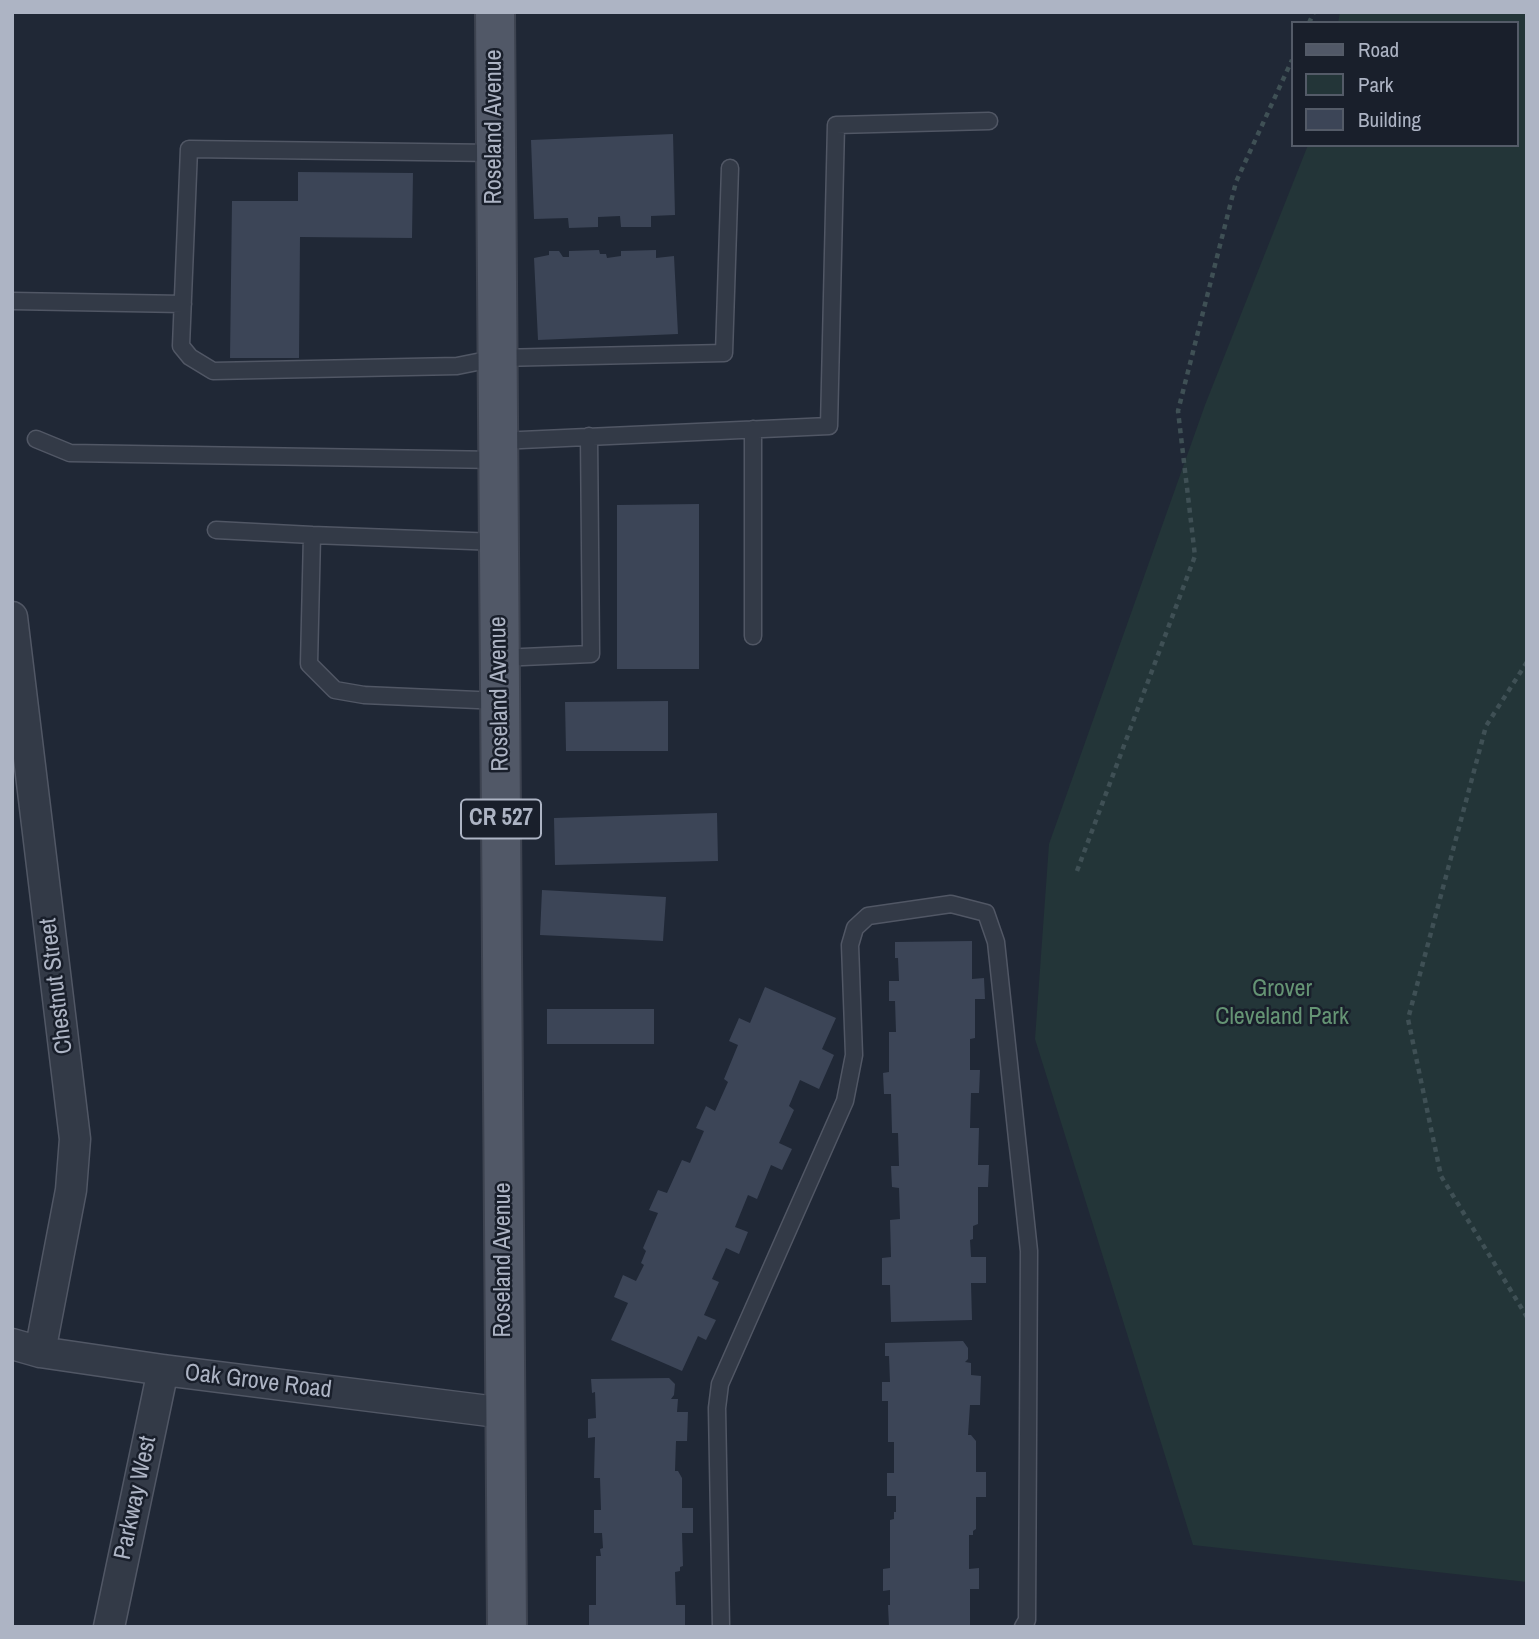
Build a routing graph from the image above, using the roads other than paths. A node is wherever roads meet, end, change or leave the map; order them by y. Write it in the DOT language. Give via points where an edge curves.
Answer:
graph roads {
  1 [pos="495,12"];
  2 [pos="989,121"];
  3 [pos="496,153"];
  4 [pos="730,168"];
  5 [pos="12,301"];
  6 [pos="183,304"];
  7 [pos="497,358"];
  8 [pos="753,429"];
  9 [pos="589,436"];
  10 [pos="36,439"];
  11 [pos="498,450"];
  12 [pos="216,530"];
  13 [pos="312,535"];
  14 [pos="498,542"];
  15 [pos="12,617"];
  16 [pos="753,636"];
  17 [pos="499,658"];
  18 [pos="500,701"];
  19 [pos="26,1348"];
  20 [pos="163,1370"];
  21 [pos="505,1413"];
  22 [pos="109,1627"];
  23 [pos="507,1627"];
  24 [pos="721,1627"];
  25 [pos="1023,1627"];
  1 -- 3 [label="main road, Roseland Avenue / CR 527"];
  2 -- 8 [label="lane" via="836,125 829,425"];
  3 -- 6 [label="lane" via="189,149"];
  3 -- 7 [label="main road, Roseland Avenue / CR 527"];
  4 -- 7 [label="lane" via="724,353"];
  5 -- 6 [label="lane"];
  6 -- 7 [label="lane" via="181,345 190,357 213,371 457,366"];
  7 -- 11 [label="main road, Roseland Avenue / CR 527"];
  8 -- 9 [label="lane"];
  8 -- 16 [label="lane"];
  9 -- 11 [label="lane"];
  9 -- 17 [label="lane" via="591,654"];
  10 -- 11 [label="lane" via="70,453"];
  11 -- 14 [label="main road, Roseland Avenue / CR 527"];
  12 -- 13 [label="lane"];
  13 -- 14 [label="lane"];
  13 -- 18 [label="lane" via="309,664 335,690"];
  14 -- 17 [label="main road, Roseland Avenue / CR 527"];
  15 -- 19 [label="street, Chestnut Street" via="75,1139 71,1190"];
  17 -- 18 [label="main road, Roseland Avenue / CR 527"];
  18 -- 21 [label="main road, Roseland Avenue / CR 527"];
  19 -- 20 [label="street, Oak Grove Road"];
  20 -- 21 [label="street, Oak Grove Road"];
  20 -- 22 [label="street, Parkway West"];
  21 -- 23 [label="main road, Roseland Avenue / CR 527"];
  24 -- 25 [label="lane" via="720,1384 845,1101 854,1055 850,946 855,928 868,916 951,904 986,913 996,942 1028,1251 1027,1620"];
}
